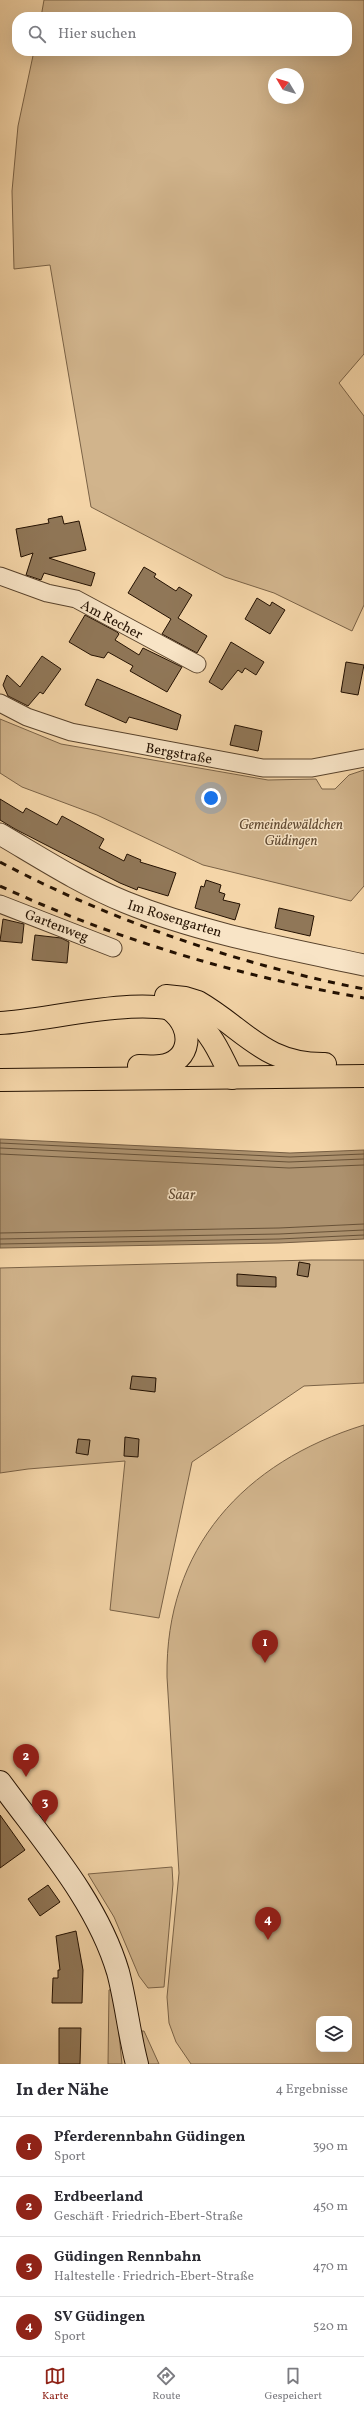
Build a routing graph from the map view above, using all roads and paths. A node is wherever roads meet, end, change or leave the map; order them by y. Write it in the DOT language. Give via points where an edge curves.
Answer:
graph roads {
  1 [pos="0,576"];
  2 [pos="197,664"];
  3 [pos="0,703"];
  4 [pos="364,758"];
  5 [pos="0,834"];
  6 [pos="0,904"];
  7 [pos="113,948"];
  8 [pos="364,965"];
  9 [pos="129,1006"];
  10 [pos="170,1009"];
  11 [pos="0,1023"];
  12 [pos="364,1064"];
  13 [pos="0,1068"];
  14 [pos="364,1076"];
  15 [pos="232,1078"];
  16 [pos="0,1080"];
  17 [pos="0,1782"];
  18 [pos="130,2038"];
  19 [pos="129,2064"];
  20 [pos="137,2064"];
  1 -- 2 [label="street, Am Recher" via="47,593 76,599"];
  3 -- 4 [label="street, Bergstraße" via="27,717 71,732 263,768 312,768"];
  5 -- 8 [label="street, Im Rosengarten" via="82,882 160,915 243,938"];
  6 -- 7 [label="street, Gartenweg"];
  9 -- 10 [label="main road" via="157,1006"];
  9 -- 11 [label="main road"];
  9 -- 12 [label="main road" via="155,996 185,998 211,1010 258,1047 271,1054 293,1062"];
  10 -- 13 [label="main road" via="184,1023 188,1032 187,1041 182,1052 162,1066"];
  10 -- 15 [label="main road" via="187,1014 199,1024 216,1045"];
  14 -- 15 [label="main road"];
  15 -- 16 [label="main road"];
  17 -- 18 [label="main road" via="70,1878 102,1933 117,1972"];
  18 -- 19 [label="main road"];
  18 -- 20 [label="main road"];
}
